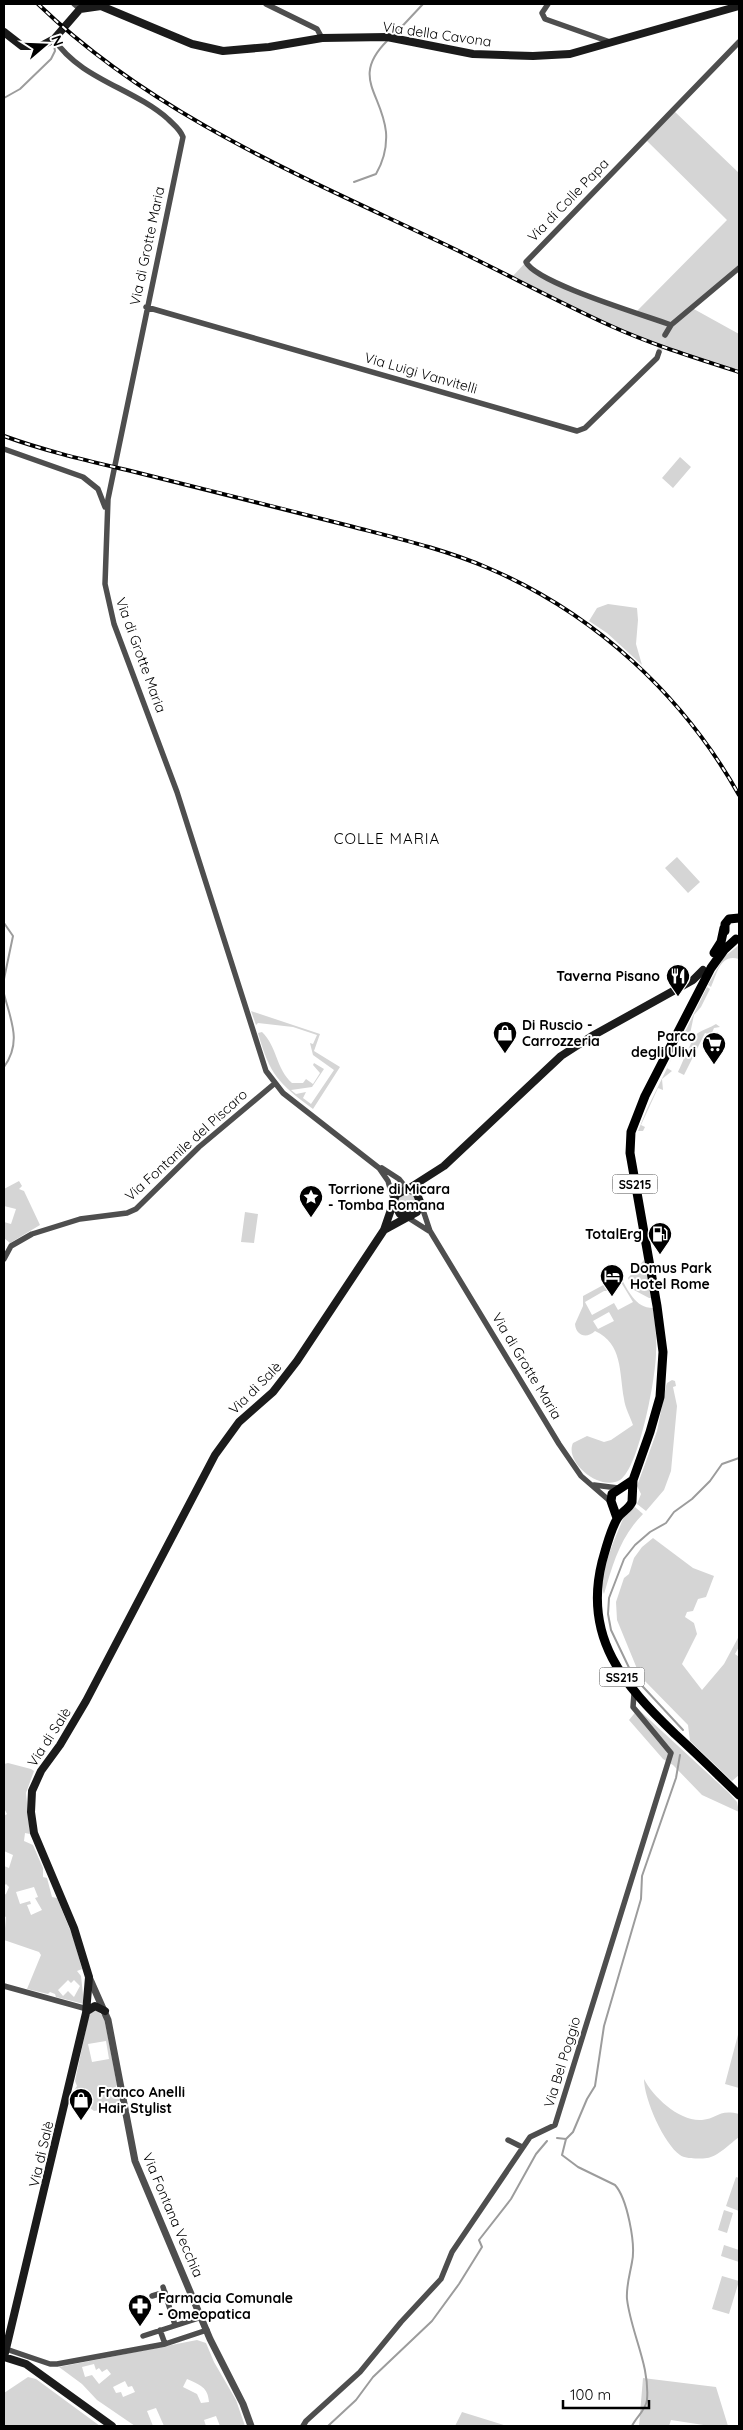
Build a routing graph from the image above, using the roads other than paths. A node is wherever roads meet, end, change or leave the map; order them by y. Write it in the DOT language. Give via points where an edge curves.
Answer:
graph roads {
  1 [pos="266,4"];
  2 [pos="548,4"];
  3 [pos="739,6"];
  4 [pos="77,7"];
  5 [pos="4,32"];
  6 [pos="322,38"];
  7 [pos="54,39"];
  8 [pos="739,42"];
  9 [pos="612,43"];
  10 [pos="739,268"];
  11 [pos="146,307"];
  12 [pos="671,325"];
  13 [pos="665,335"];
  14 [pos="659,352"];
  15 [pos="4,449"];
  16 [pos="106,511"];
  17 [pos="738,916"];
  18 [pos="724,928"];
  19 [pos="738,938"];
  20 [pos="703,970"];
  21 [pos="700,988"];
  22 [pos="274,1084"];
  23 [pos="376,1165"];
  24 [pos="407,1187"];
  25 [pos="394,1202"];
  26 [pos="420,1204"];
  27 [pos="409,1216"];
  28 [pos="384,1230"];
  29 [pos="432,1234"];
  30 [pos="4,1259"];
  31 [pos="633,1480"];
  32 [pos="592,1484"];
  33 [pos="619,1488"];
  34 [pos="632,1496"];
  35 [pos="612,1503"];
  36 [pos="625,1509"];
  37 [pos="617,1518"];
  38 [pos="634,1694"];
  39 [pos="739,1795"];
  40 [pos="88,1977"];
  41 [pos="4,1986"];
  42 [pos="87,2010"];
  43 [pos="105,2011"];
  44 [pos="508,2140"];
  45 [pos="522,2147"];
  46 [pos="152,2296"];
  47 [pos="202,2317"];
  48 [pos="175,2326"];
  49 [pos="160,2330"];
  50 [pos="207,2330"];
  51 [pos="143,2336"];
  52 [pos="165,2344"];
  53 [pos="4,2354"];
  54 [pos="112,2426"];
  55 [pos="252,2426"];
  56 [pos="303,2426"];
  1 -- 6 [label="street" via="317,29"];
  2 -- 9 [label="street" via="542,13 545,19"];
  3 -- 9 [label="main road, Via della Cavona"];
  4 -- 6 [label="main road, Via della Cavona" via="101,6 192,44 223,50 269,47"];
  4 -- 7 [label="main road, Via della Cavona"];
  5 -- 7 [label="main road, Via della Cavona" via="16,43 28,47 42,46"];
  6 -- 9 [label="main road, Via della Cavona" via="391,38 473,54 533,56 570,54"];
  7 -- 11 [label="street, Via di Grotte Maria" via="83,68 149,104 183,136"];
  8 -- 12 [label="street, Via di Colle Papa" via="526,262 551,281"];
  10 -- 12 [label="street"];
  11 -- 14 [label="street, Via Luigi Vanvitelli" via="577,431 583,430 657,358"];
  11 -- 16 [label="street, Via di Grotte Maria"];
  12 -- 13 [label="street"];
  15 -- 16 [label="street" via="86,479 98,488"];
  16 -- 22 [label="street, Via di Grotte Maria" via="105,580 110,612 177,792 259,1053"];
  17 -- 18 [label="main road" via="726,921"];
  18 -- 19 [label="main road" via="728,936"];
  18 -- 20 [label="main road, SS215" via="720,945"];
  19 -- 21 [label="main road, SS215" via="716,960"];
  20 -- 21 [label="main road, SS215"];
  20 -- 24 [label="main road" via="693,980 561,1056 444,1166"];
  21 -- 31 [label="main road, SS215" via="645,1096 630,1135 663,1352 658,1402"];
  22 -- 23 [label="street, Via di Grotte Maria"];
  22 -- 30 [label="street, Via Fontanile del Piscaro" via="205,1143 136,1210 80,1219 32,1234 11,1246"];
  23 -- 24 [label="street, Via di Grotte Maria"];
  23 -- 25 [label="street, Via di Grotte Maria" via="386,1178"];
  24 -- 25 [label="main road" via="396,1194"];
  24 -- 26 [label="main road" via="419,1196"];
  25 -- 27 [label="main road" via="396,1211"];
  25 -- 28 [label="main road, Via di Salè"];
  26 -- 27 [label="main road"];
  26 -- 29 [label="street, Via di Grotte Maria"];
  27 -- 28 [label="main road"];
  27 -- 29 [label="street, Via di Grotte Maria"];
  28 -- 40 [label="main road, Via di Salè" via="293,1368 269,1396 239,1422 210,1462 86,1701 35,1783 30,1806 33,1830 74,1928"];
  29 -- 32 [label="street, Via di Grotte Maria" via="559,1444 580,1474"];
  31 -- 33 [label="main road"];
  31 -- 34 [label="main road"];
  32 -- 33 [label="street"];
  32 -- 35 [label="street, Via di Grotte Maria"];
  33 -- 34 [label="main road" via="627,1489"];
  33 -- 35 [label="main road" via="612,1494"];
  34 -- 36 [label="main road" via="632,1504"];
  35 -- 36 [label="main road" via="616,1508"];
  35 -- 37 [label="main road"];
  36 -- 37 [label="main road"];
  37 -- 38 [label="main road, SS215" via="600,1572 598,1612 610,1655"];
  38 -- 39 [label="main road, SS215"];
  38 -- 45 [label="street, Via Bel Poggio" via="633,1707 671,1753 555,2125 530,2137"];
  40 -- 42 [label="main road, Via di Salè"];
  40 -- 43 [label="street, Via Fontana Vecchia"];
  41 -- 42 [label="street"];
  42 -- 43 [label="main road" via="95,2006"];
  42 -- 53 [label="main road, Via di Salè"];
  43 -- 47 [label="street, Via Fontana Vecchia" via="135,2161"];
  44 -- 45 [label="street"];
  45 -- 56 [label="street, Via Bel Poggio" via="452,2252 442,2279 400,2322 360,2372"];
  46 -- 48 [label="street" via="164,2290"];
  47 -- 48 [label="street"];
  47 -- 50 [label="street, Via Fontana Vecchia"];
  48 -- 49 [label="street"];
  49 -- 51 [label="street"];
  49 -- 52 [label="street"];
  50 -- 52 [label="street"];
  50 -- 55 [label="street, Via Fontana Vecchia"];
  52 -- 53 [label="street" via="57,2364"];
  53 -- 54 [label="main road" via="26,2364"];
}
